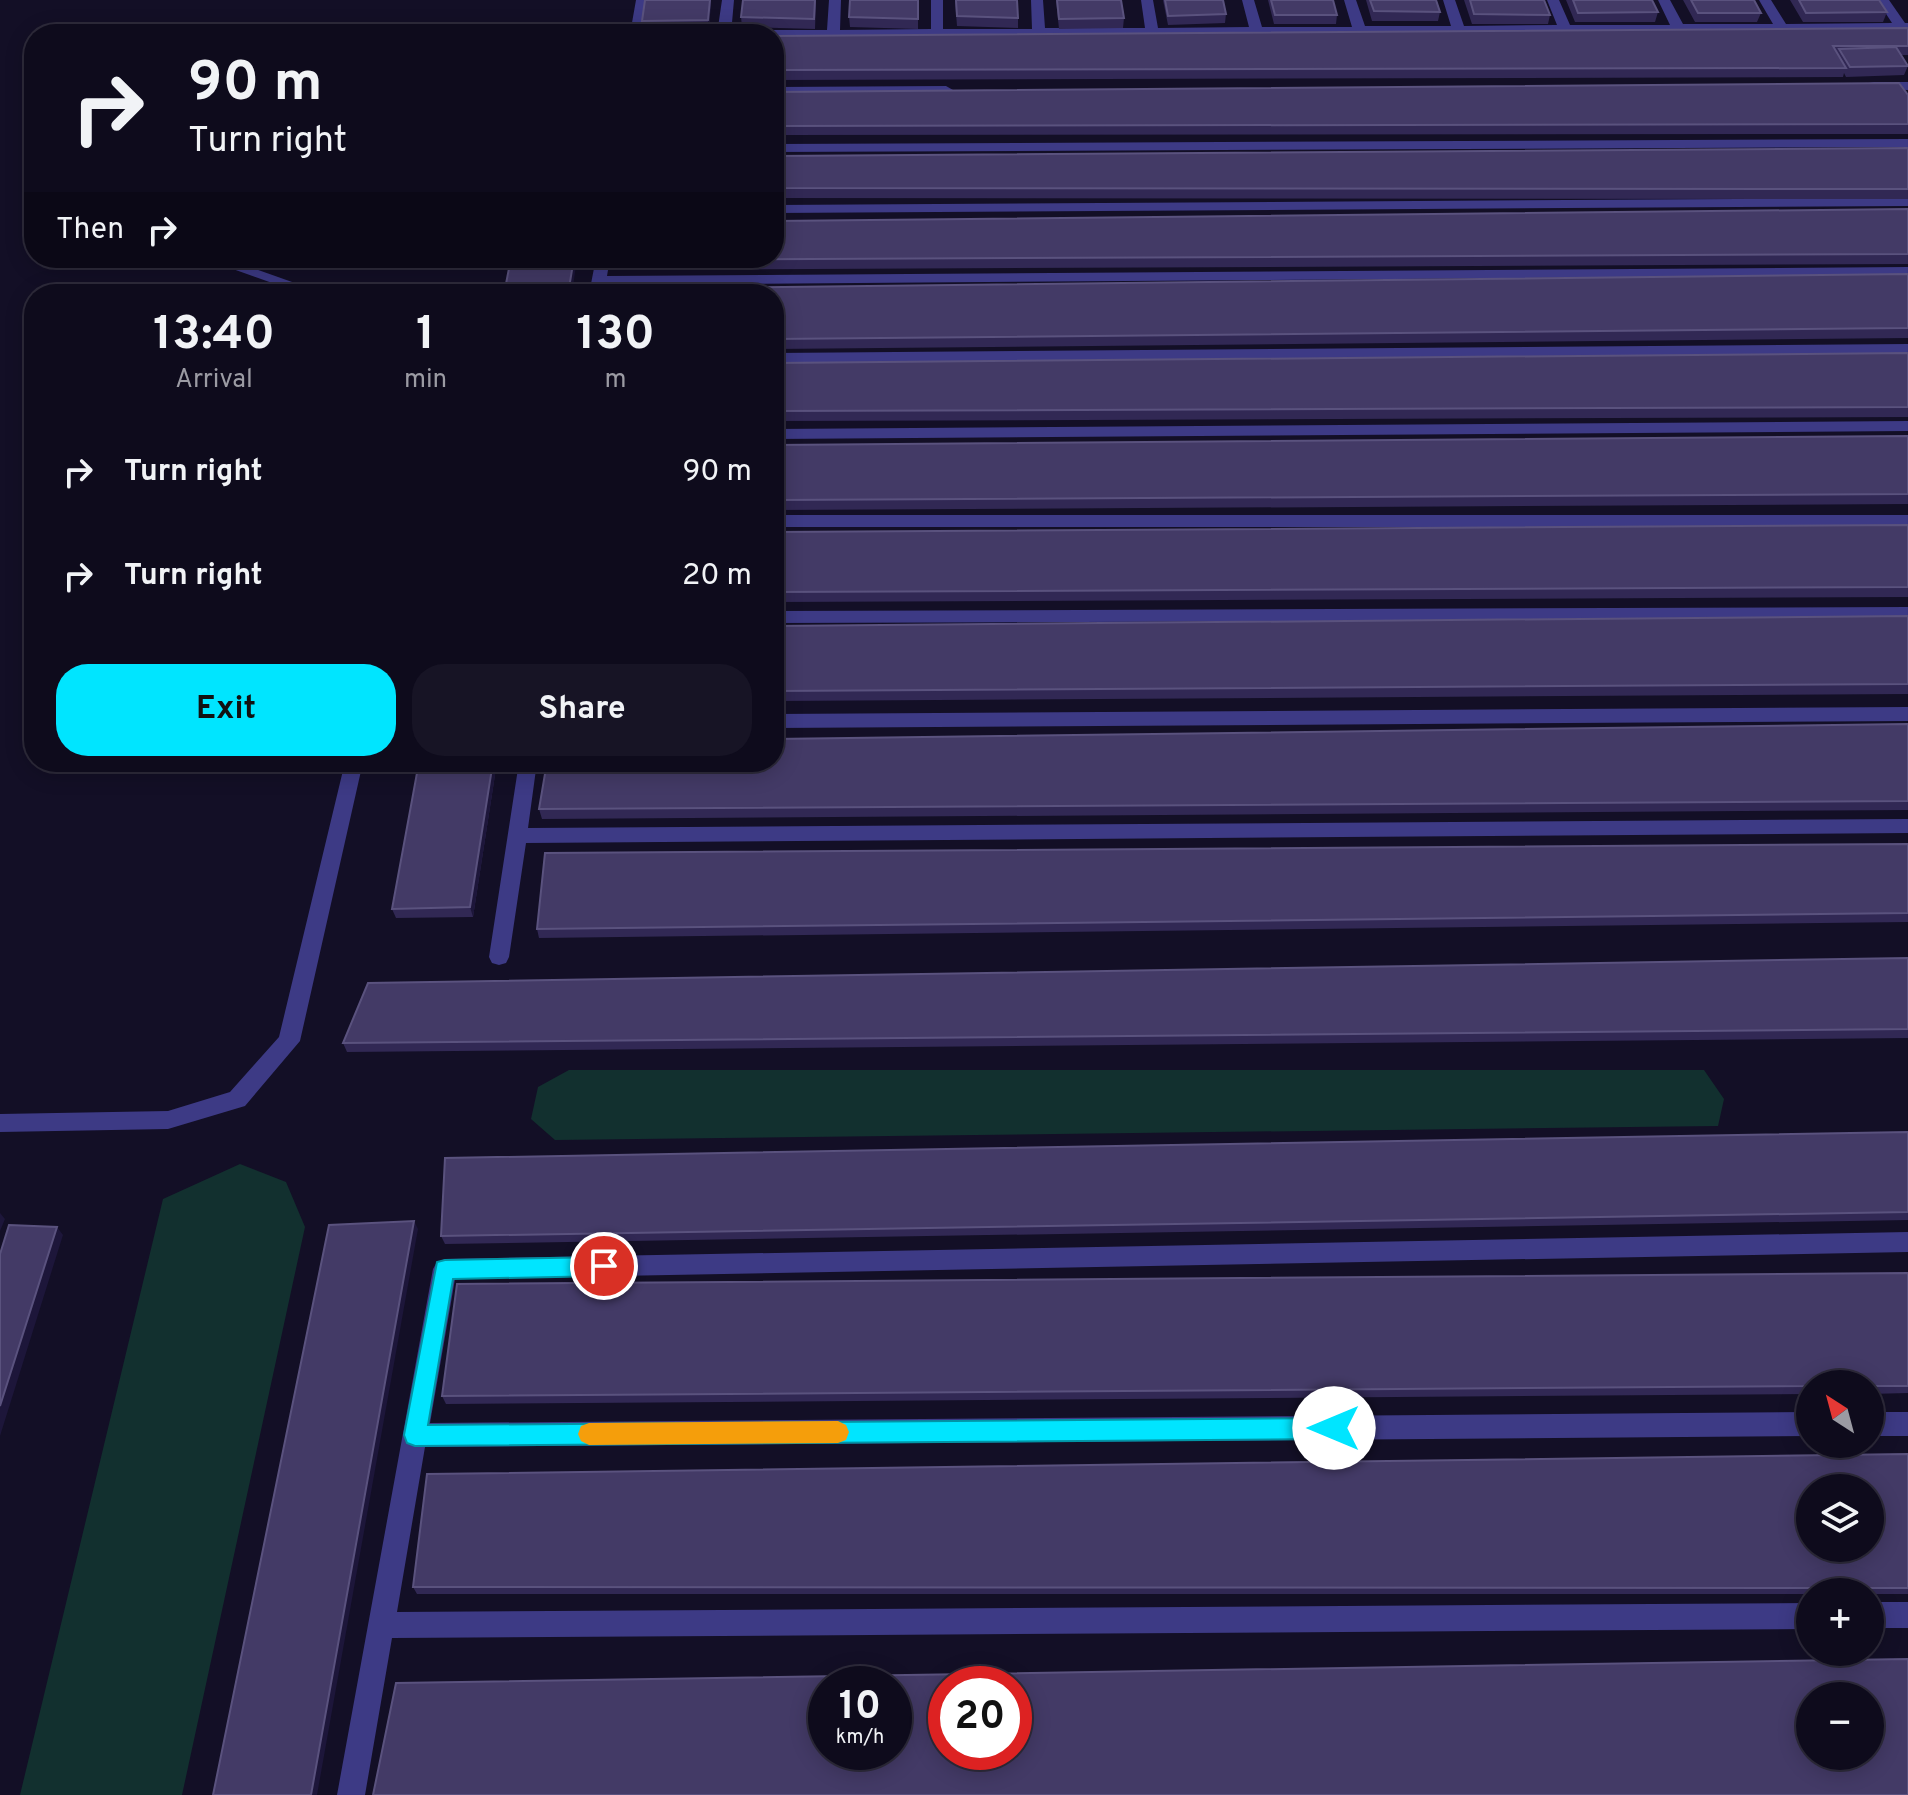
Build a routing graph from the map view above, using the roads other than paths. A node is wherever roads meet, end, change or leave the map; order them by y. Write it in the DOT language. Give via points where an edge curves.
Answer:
graph roads {
  1 [pos="642,0"];
  2 [pos="728,0"];
  3 [pos="835,0"];
  4 [pos="937,0"];
  5 [pos="1037,0"];
  6 [pos="1147,0"];
  7 [pos="1248,0"];
  8 [pos="1350,0"];
  9 [pos="1449,0"];
  10 [pos="1553,0"];
  11 [pos="1664,0"];
  12 [pos="1765,0"];
  13 [pos="1883,0"];
  14 [pos="638,24"];
  15 [pos="725,24"];
  16 [pos="1780,25"];
  17 [pos="1905,27"];
  18 [pos="1565,28"];
  19 [pos="1678,28"];
  20 [pos="1359,29"];
  21 [pos="1459,29"];
  22 [pos="1256,30"];
  23 [pos="1152,32"];
  24 [pos="833,33"];
  25 [pos="937,33"];
  26 [pos="1039,33"];
  27 [pos="784,34"];
  28 [pos="1860,86"];
  29 [pos="1908,86"];
  30 [pos="966,90"];
  31 [pos="784,91"];
  32 [pos="1908,143"];
  33 [pos="784,148"];
  34 [pos="1908,202"];
  35 [pos="784,209"];
  36 [pos="239,268"];
  37 [pos="1908,271"];
  38 [pos="288,284"];
  39 [pos="784,286"];
  40 [pos="1908,349"];
  41 [pos="784,358"];
  42 [pos="1908,426"];
  43 [pos="784,434"];
  44 [pos="784,521"];
  45 [pos="1908,521"];
  46 [pos="1908,613"];
  47 [pos="784,617"];
  48 [pos="1908,714"];
  49 [pos="784,721"];
  50 [pos="352,772"];
  51 [pos="527,772"];
  52 [pos="1908,826"];
  53 [pos="517,836"];
  54 [pos="499,957"];
  55 [pos="0,1123"];
  56 [pos="1908,1242"];
  57 [pos="1796,1424"];
  58 [pos="1884,1424"];
  59 [pos="1908,1424"];
  60 [pos="415,1435"];
  61 [pos="1884,1615"];
  62 [pos="1908,1615"];
  63 [pos="1796,1616"];
  64 [pos="381,1625"];
  65 [pos="351,1795"];
  1 -- 14 [label="lane"];
  2 -- 15 [label="lane"];
  3 -- 24 [label="lane"];
  4 -- 25 [label="lane"];
  5 -- 26 [label="lane"];
  6 -- 23 [label="lane"];
  7 -- 22 [label="lane"];
  8 -- 20 [label="lane"];
  9 -- 21 [label="lane"];
  10 -- 18 [label="lane"];
  11 -- 19 [label="lane"];
  12 -- 16 [label="lane"];
  13 -- 17 [label="lane"];
  16 -- 17 [label="lane"];
  16 -- 19 [label="lane"];
  18 -- 19 [label="lane"];
  18 -- 21 [label="lane"];
  20 -- 21 [label="lane"];
  20 -- 22 [label="lane"];
  22 -- 23 [label="lane"];
  23 -- 26 [label="lane"];
  24 -- 25 [label="lane"];
  24 -- 27 [label="lane"];
  25 -- 26 [label="lane"];
  28 -- 29 [label="lane"];
  30 -- 31 [label="lane"];
  32 -- 33 [label="lane"];
  34 -- 35 [label="lane"];
  36 -- 38 [label="lane"];
  37 -- 39 [label="lane"];
  40 -- 41 [label="lane"];
  42 -- 43 [label="lane"];
  44 -- 45 [label="lane"];
  46 -- 47 [label="lane"];
  48 -- 49 [label="lane"];
  50 -- 55 [label="lane" via="289,1041 237,1099 168,1120"];
  51 -- 53 [label="lane"];
  52 -- 53 [label="lane"];
  53 -- 54 [label="lane"];
  56 -- 60 [label="lane" via="445,1269"];
  57 -- 60 [label="lane"];
  58 -- 59 [label="lane"];
  60 -- 64 [label="lane"];
  61 -- 62 [label="lane"];
  63 -- 64 [label="lane"];
  64 -- 65 [label="lane"];
}
